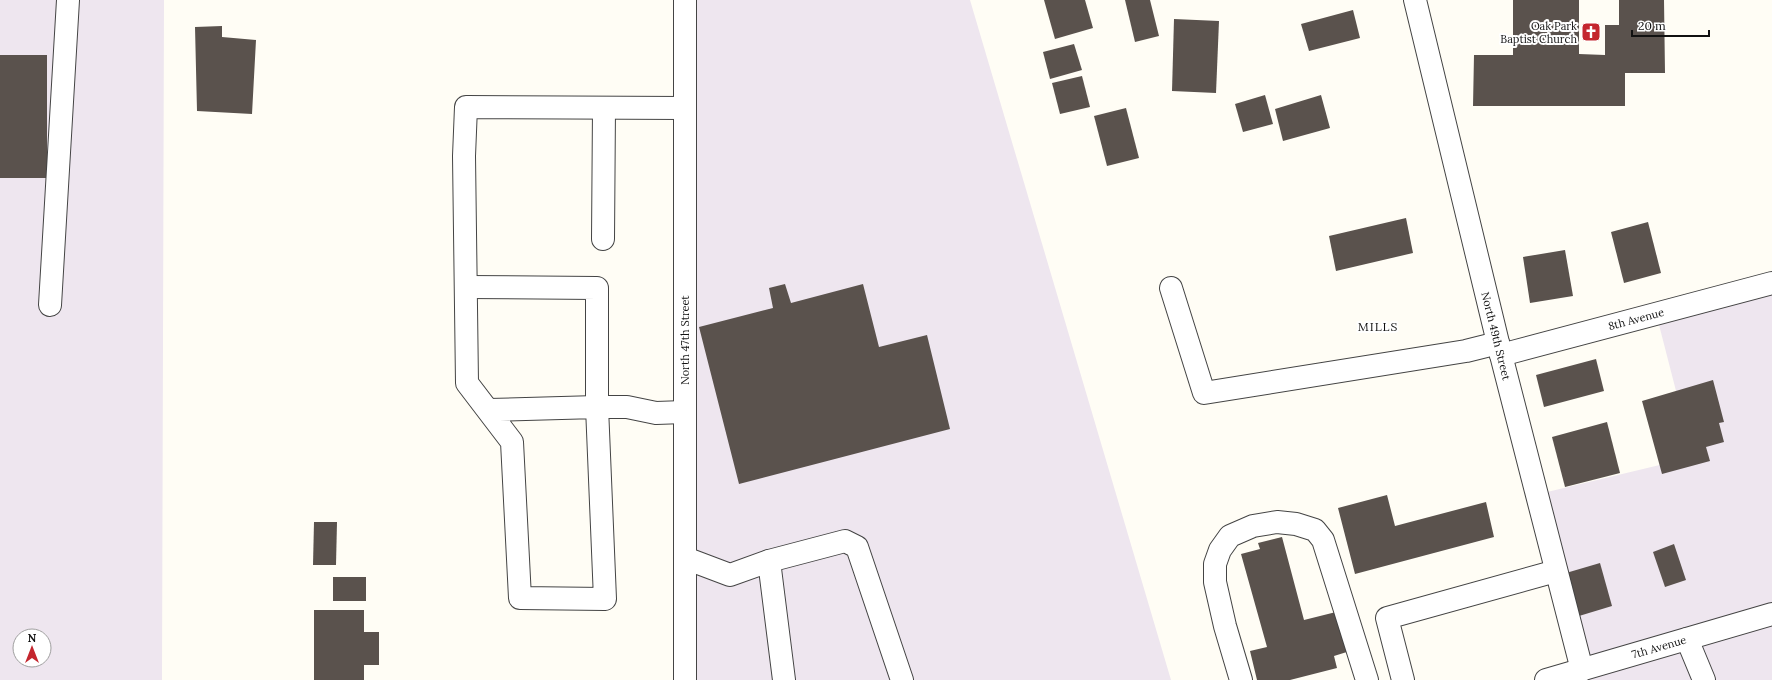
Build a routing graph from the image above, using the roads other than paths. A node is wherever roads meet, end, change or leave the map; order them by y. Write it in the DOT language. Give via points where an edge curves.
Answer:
graph roads {
  1 [pos="68,0"];
  2 [pos="685,0"];
  3 [pos="1414,0"];
  4 [pos="604,108"];
  5 [pos="685,108"];
  6 [pos="603,239"];
  7 [pos="1772,283"];
  8 [pos="466,287"];
  9 [pos="1171,288"];
  10 [pos="50,305"];
  11 [pos="1499,349"];
  12 [pos="597,407"];
  13 [pos="489,410"];
  14 [pos="684,412"];
  15 [pos="685,558"];
  16 [pos="769,561"];
  17 [pos="1556,571"];
  18 [pos="1772,614"];
  19 [pos="1687,639"];
  20 [pos="1582,670"];
  21 [pos="685,680"];
  22 [pos="784,680"];
  23 [pos="902,680"];
  24 [pos="1241,680"];
  25 [pos="1366,680"];
  26 [pos="1404,680"];
  27 [pos="1546,680"];
  28 [pos="1704,680"];
  1 -- 10 [label="street"];
  2 -- 5 [label="street, North 47th Street"];
  3 -- 11 [label="street, North 49th Street"];
  4 -- 5 [label="street"];
  4 -- 6 [label="street"];
  4 -- 8 [label="street" via="466,107"];
  5 -- 14 [label="street, North 47th Street"];
  7 -- 11 [label="street, 8th Avenue"];
  8 -- 12 [label="street" via="597,288"];
  8 -- 13 [label="street" via="467,383"];
  9 -- 11 [label="street, 8th Avenue" via="1204,393 1466,351"];
  11 -- 17 [label="street, North 49th Street"];
  12 -- 13 [label="street"];
  12 -- 13 [label="street" via="605,599 520,598 512,442"];
  12 -- 14 [label="street" via="627,407 656,413"];
  14 -- 15 [label="street, North 47th Street"];
  15 -- 16 [label="street" via="730,575"];
  15 -- 21 [label="street, North 47th Street"];
  16 -- 22 [label="street"];
  16 -- 23 [label="street" via="845,540 857,546"];
  17 -- 20 [label="street, North 49th Street"];
  17 -- 26 [label="street" via="1387,618"];
  18 -- 19 [label="street, 7th Avenue"];
  19 -- 20 [label="street, 7th Avenue"];
  19 -- 28 [label="street"];
  20 -- 27 [label="street, 7th Avenue"];
  24 -- 25 [label="street" via="1215,582 1215,564 1220,550 1230,536 1253,526 1277,522 1315,530 1323,540"];
}
